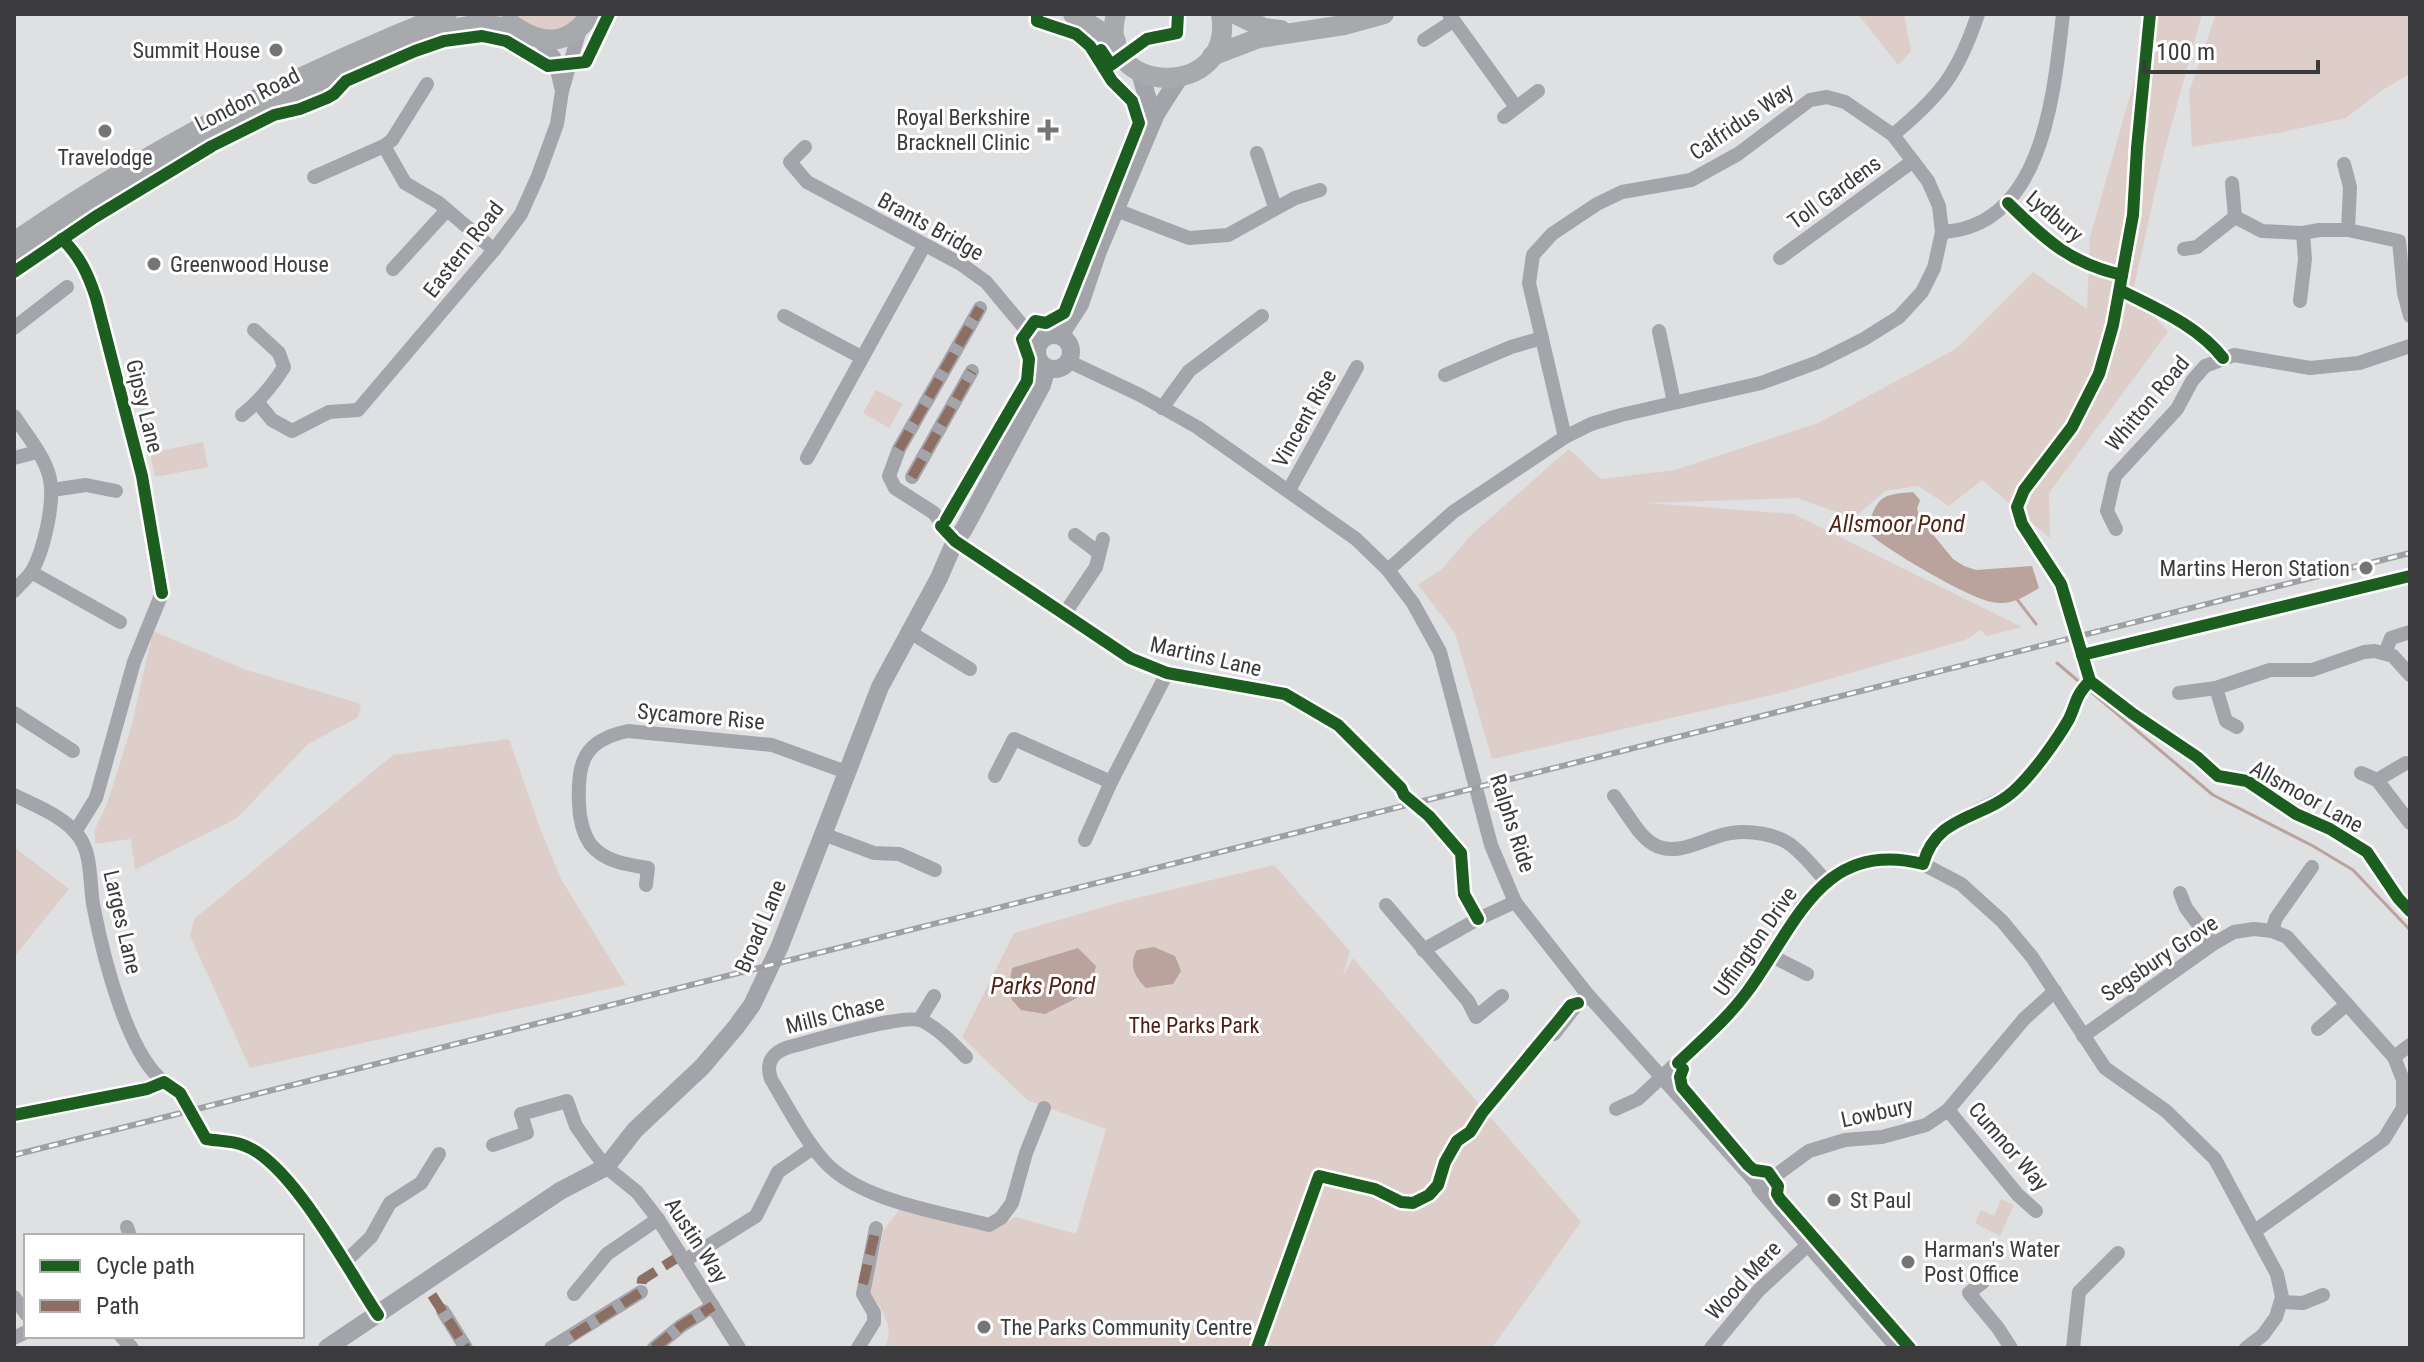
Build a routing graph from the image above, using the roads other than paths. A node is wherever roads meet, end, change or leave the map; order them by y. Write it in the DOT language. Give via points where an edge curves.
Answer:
graph roads {
  1 [pos="447,14"];
  2 [pos="502,14"];
  3 [pos="1073,14"];
  4 [pos="1116,14"];
  5 [pos="1221,14"];
  6 [pos="1235,14"];
  7 [pos="1384,14"];
  8 [pos="1978,14"];
  9 [pos="2063,14"];
  10 [pos="1451,17"];
  11 [pos="586,22"];
  12 [pos="1293,32"];
  13 [pos="527,34"];
  14 [pos="1424,40"];
  15 [pos="1116,41"];
  16 [pos="1212,56"];
  17 [pos="1140,72"];
  18 [pos="1179,78"];
  19 [pos="427,84"];
  20 [pos="562,91"];
  21 [pos="1538,91"];
  22 [pos="1516,107"];
  23 [pos="1504,117"];
  24 [pos="1149,130"];
  25 [pos="1893,135"];
  26 [pos="384,146"];
  27 [pos="805,147"];
  28 [pos="1257,153"];
  29 [pos="1913,161"];
  30 [pos="2344,164"];
  31 [pos="314,177"];
  32 [pos="2232,183"];
  33 [pos="1320,190"];
  34 [pos="1275,207"];
  35 [pos="447,210"];
  36 [pos="1116,210"];
  37 [pos="2235,217"];
  38 [pos="2348,230"];
  39 [pos="1942,232"];
  40 [pos="2303,233"];
  41 [pos="2404,240"];
  42 [pos="14,242"];
  43 [pos="924,246"];
  44 [pos="2184,249"];
  45 [pos="494,250"];
  46 [pos="1780,258"];
  47 [pos="14,261"];
  48 [pos="393,269"];
  49 [pos="67,287"];
  50 [pos="2300,301"];
  51 [pos="980,308"];
  52 [pos="784,316"];
  53 [pos="1262,316"];
  54 [pos="2410,316"];
  55 [pos="14,328"];
  56 [pos="254,330"];
  57 [pos="1659,331"];
  58 [pos="1060,335"];
  59 [pos="1542,338"];
  60 [pos="1039,342"];
  61 [pos="2410,346"];
  62 [pos="861,357"];
  63 [pos="964,360"];
  64 [pos="1068,361"];
  65 [pos="1357,367"];
  66 [pos="1047,368"];
  67 [pos="1445,375"];
  68 [pos="1674,402"];
  69 [pos="258,403"];
  70 [pos="1162,408"];
  71 [pos="242,415"];
  72 [pos="14,416"];
  73 [pos="918,416"];
  74 [pos="939,429"];
  75 [pos="1565,437"];
  76 [pos="37,452"];
  77 [pos="14,458"];
  78 [pos="807,458"];
  79 [pos="912,477"];
  80 [pos="52,490"];
  81 [pos="1289,490"];
  82 [pos="116,491"];
  83 [pos="2116,529"];
  84 [pos="1075,535"];
  85 [pos="955,541"];
  86 [pos="1388,570"];
  87 [pos="31,572"];
  88 [pos="14,591"];
  89 [pos="162,593"];
  90 [pos="1065,613"];
  91 [pos="120,622"];
  92 [pos="908,631"];
  93 [pos="2410,632"];
  94 [pos="2385,653"];
  95 [pos="970,669"];
  96 [pos="1167,673"];
  97 [pos="2410,675"];
  98 [pos="2216,688"];
  99 [pos="2179,693"];
  100 [pos="14,713"];
  101 [pos="2237,727"];
  102 [pos="73,751"];
  103 [pos="2406,763"];
  104 [pos="846,772"];
  105 [pos="2361,773"];
  106 [pos="995,776"];
  107 [pos="2377,780"];
  108 [pos="1111,782"];
  109 [pos="1401,788"];
  110 [pos="2015,791"];
  111 [pos="14,795"];
  112 [pos="1614,796"];
  113 [pos="1429,816"];
  114 [pos="2410,823"];
  115 [pos="75,832"];
  116 [pos="823,834"];
  117 [pos="1085,840"];
  118 [pos="1923,864"];
  119 [pos="2312,867"];
  120 [pos="935,870"];
  121 [pos="1826,881"];
  122 [pos="646,885"];
  123 [pos="2180,893"];
  124 [pos="1515,902"];
  125 [pos="1386,905"];
  126 [pos="1478,919"];
  127 [pos="2272,931"];
  128 [pos="2213,944"];
  129 [pos="1423,950"];
  130 [pos="1772,956"];
  131 [pos="1807,974"];
  132 [pos="2055,991"];
  133 [pos="1588,995"];
  134 [pos="934,996"];
  135 [pos="1502,996"];
  136 [pos="2347,1004"];
  137 [pos="920,1019"];
  138 [pos="2318,1029"];
  139 [pos="1554,1034"];
  140 [pos="2083,1036"];
  141 [pos="2410,1045"];
  142 [pos="966,1057"];
  143 [pos="2394,1057"];
  144 [pos="1660,1078"];
  145 [pos="1044,1108"];
  146 [pos="1616,1109"];
  147 [pos="1948,1110"];
  148 [pos="14,1115"];
  149 [pos="225,1142"];
  150 [pos="493,1145"];
  151 [pos="813,1148"];
  152 [pos="439,1154"];
  153 [pos="606,1167"];
  154 [pos="1760,1187"];
  155 [pos="2036,1211"];
  156 [pos="658,1219"];
  157 [pos="876,1228"];
  158 [pos="2255,1231"];
  159 [pos="1809,1244"];
  160 [pos="2118,1253"];
  161 [pos="684,1261"];
  162 [pos="344,1263"];
  163 [pos="1983,1282"];
  164 [pos="641,1292"];
  165 [pos="574,1294"];
  166 [pos="2323,1295"];
  167 [pos="2281,1302"];
  168 [pos="713,1306"];
  169 [pos="443,1311"];
  170 [pos="378,1315"];
  171 [pos="2263,1335"];
  172 [pos="327,1348"];
  173 [pos="466,1348"];
  174 [pos="551,1348"];
  175 [pos="654,1348"];
  176 [pos="739,1348"];
  177 [pos="858,1348"];
  178 [pos="1711,1348"];
  179 [pos="1900,1348"];
  180 [pos="2011,1348"];
  181 [pos="2073,1348"];
  182 [pos="2246,1348"];
  183 [pos="2272,1348"];
  1 -- 42 [label="main road, London Road" via="246,103 149,155"];
  2 -- 13 [label="main road"];
  3 -- 15 [label="main road"];
  4 -- 15 [label="main road"];
  5 -- 16 [label="main road" via="1222,30"];
  6 -- 12 [label="main road" via="1264,28"];
  7 -- 12 [label="main road"];
  8 -- 25 [label="street" via="1967,49 1947,82"];
  9 -- 39 [label="street, Lydbury" via="2047,123 2028,173 1999,211 1982,223"];
  10 -- 14 [label="street"];
  10 -- 22 [label="street"];
  11 -- 13 [label="main road, London Road" via="559,40"];
  11 -- 20 [label="street, Eastern Road"];
  12 -- 16 [label="main road"];
  13 -- 20 [label="street, Eastern Road" via="554,57"];
  13 -- 47 [label="main road, London Road" via="485,24 456,28 315,86 155,170"];
  15 -- 17 [label="main road"];
  16 -- 18 [label="main road"];
  17 -- 18 [label="main road"];
  17 -- 24 [label="street"];
  18 -- 24 [label="street"];
  19 -- 26 [label="street"];
  20 -- 45 [label="street, Eastern Road" via="557,124 538,176 521,214"];
  21 -- 22 [label="street"];
  22 -- 23 [label="street"];
  24 -- 36 [label="street"];
  25 -- 29 [label="street, Calfridus Way"];
  25 -- 59 [label="street, Calfridus Way" via="1845,102 1810,100 1738,154 1691,180 1622,192 1597,204 1552,234 1533,255 1529,283"];
  26 -- 31 [label="street"];
  26 -- 35 [label="street" via="405,183"];
  27 -- 43 [label="street, Brants Bridge" via="790,162 807,182"];
  28 -- 34 [label="street"];
  29 -- 39 [label="street, Calfridus Way" via="1939,206"];
  29 -- 46 [label="street, Toll Gardens"];
  30 -- 38 [label="street" via="2350,187"];
  32 -- 37 [label="street"];
  33 -- 34 [label="street"];
  34 -- 36 [label="street" via="1228,235 1189,238"];
  35 -- 45 [label="street"];
  35 -- 48 [label="street"];
  36 -- 58 [label="street" via="1080,304"];
  37 -- 40 [label="street" via="2262,231"];
  37 -- 44 [label="street" via="2197,247"];
  38 -- 40 [label="street"];
  38 -- 41 [label="street"];
  39 -- 68 [label="street, Calfridus Way" via="1922,292 1899,317 1818,362 1761,383"];
  40 -- 50 [label="street"];
  41 -- 54 [label="street" via="2404,293"];
  43 -- 60 [label="street, Brants Bridge" via="986,282"];
  43 -- 62 [label="street"];
  45 -- 69 [label="street, Eastern Road" via="358,410 329,412 292,431 272,420"];
  49 -- 55 [label="street"];
  51 -- 63 [label="street"];
  52 -- 62 [label="street"];
  53 -- 70 [label="street" via="1189,371"];
  56 -- 69 [label="street" via="285,364"];
  57 -- 68 [label="street"];
  58 -- 60 [label="street"];
  58 -- 64 [label="street" via="1069,343"];
  59 -- 67 [label="street"];
  59 -- 75 [label="street, Calfridus Way"];
  60 -- 66 [label="street" via="1037,357"];
  61 -- 83 [label="street, Whitton Road" via="2359,363 2323,367 2234,355 2205,366 2177,409 2115,476 2107,511"];
  62 -- 78 [label="street"];
  63 -- 73 [label="street"];
  63 -- 74 [label="street"];
  64 -- 66 [label="street"];
  64 -- 70 [label="street, Ralphs Ride"];
  65 -- 81 [label="street, Vincent Rise"];
  66 -- 85 [label="street, Broad Lane"];
  68 -- 75 [label="street, Calfridus Way" via="1591,424"];
  69 -- 71 [label="street"];
  70 -- 81 [label="street, Ralphs Ride"];
  72 -- 76 [label="street"];
  73 -- 74 [label="street"];
  73 -- 85 [label="street, Martins Lane" via="889,476 895,488 934,513"];
  74 -- 79 [label="street"];
  75 -- 86 [label="street, Calfridus Way" via="1453,512"];
  76 -- 77 [label="street"];
  76 -- 80 [label="street"];
  80 -- 82 [label="street" via="86,485"];
  80 -- 87 [label="street" via="46,533"];
  81 -- 86 [label="street, Ralphs Ride"];
  84 -- 90 [label="street" via="1101,546 1096,567"];
  85 -- 90 [label="street, Martins Lane"];
  85 -- 92 [label="street, Broad Lane"];
  86 -- 124 [label="street, Ralphs Ride" via="1440,652 1491,845"];
  87 -- 88 [label="street"];
  87 -- 91 [label="street"];
  89 -- 115 [label="street" via="134,662 96,798"];
  90 -- 96 [label="street, Martins Lane" via="1130,658"];
  92 -- 95 [label="street"];
  92 -- 104 [label="street, Broad Lane"];
  93 -- 94 [label="street" via="2391,638"];
  94 -- 97 [label="street"];
  94 -- 98 [label="street" via="2364,652 2312,670 2270,670"];
  96 -- 108 [label="street"];
  96 -- 109 [label="street, Martins Lane" via="1285,694 1338,725"];
  98 -- 99 [label="street"];
  98 -- 101 [label="street" via="2226,721"];
  100 -- 102 [label="street"];
  103 -- 107 [label="street"];
  104 -- 116 [label="street, Broad Lane"];
  104 -- 122 [label="street, Sycamore Rise" via="772,745 628,731 611,734 582,758 579,818 591,845 615,862 648,868"];
  105 -- 107 [label="street"];
  106 -- 108 [label="street" via="1014,739"];
  107 -- 114 [label="street"];
  108 -- 117 [label="street"];
  110 -- 118 [label="street" via="1940,832"];
  111 -- 115 [label="street"];
  112 -- 121 [label="street" via="1655,845 1690,846 1732,832 1769,834 1790,844"];
  113 -- 126 [label="street" via="1461,853 1464,894"];
  115 -- 148 [label="street, Larges Lane" via="86,855 93,908 128,1028 152,1073 164,1082"];
  116 -- 120 [label="street" via="874,853 899,854"];
  116 -- 153 [label="street, Broad Lane" via="752,1005 702,1067 635,1130"];
  118 -- 121 [label="street, Uffington Drive" via="1873,860"];
  118 -- 132 [label="street, Uffington Drive" via="1961,884 2002,921"];
  119 -- 127 [label="street"];
  121 -- 130 [label="street, Uffington Drive" via="1801,907"];
  123 -- 128 [label="street"];
  124 -- 126 [label="street"];
  124 -- 133 [label="street, Ralphs Ride"];
  125 -- 129 [label="street"];
  126 -- 129 [label="street"];
  127 -- 128 [label="street, Segsbury Grove" via="2234,932"];
  127 -- 136 [label="street" via="2287,937"];
  128 -- 140 [label="street, Segsbury Grove"];
  129 -- 135 [label="street" via="1476,1017"];
  130 -- 131 [label="street"];
  130 -- 144 [label="street, Uffington Drive" via="1726,1017"];
  132 -- 140 [label="street, Uffington Drive"];
  132 -- 147 [label="street, Lowbury" via="2007,1036"];
  133 -- 139 [label="street"];
  133 -- 144 [label="street, Ralphs Ride"];
  134 -- 137 [label="street"];
  136 -- 138 [label="street"];
  136 -- 143 [label="street"];
  137 -- 142 [label="street"];
  137 -- 151 [label="street, Mills Chase" via="789,1047 770,1059 771,1079"];
  140 -- 158 [label="street, Uffington Drive" via="2105,1068 2166,1111 2215,1159"];
  141 -- 143 [label="street"];
  143 -- 158 [label="street" via="2403,1080 2403,1108 2384,1139"];
  144 -- 146 [label="street, Uffington Drive" via="1638,1099"];
  144 -- 154 [label="street, Ralphs Ride"];
  145 -- 151 [label="street" via="1012,1203 989,1225 852,1184"];
  147 -- 154 [label="street, Lowbury" via="1907,1132 1809,1151"];
  147 -- 155 [label="street, Cumnor Way"];
  149 -- 162 [label="street" via="245,1145 284,1175"];
  150 -- 153 [label="street, Austin Way" via="527,1133 521,1114 567,1101 576,1126"];
  151 -- 161 [label="street" via="778,1172 756,1216"];
  152 -- 162 [label="street" via="421,1183 390,1203 371,1237"];
  153 -- 156 [label="street, Austin Way" via="637,1192"];
  153 -- 170 [label="street, Broad Lane" via="560,1191"];
  154 -- 159 [label="street, Ralphs Ride"];
  156 -- 161 [label="street, Austin Way"];
  156 -- 165 [label="street" via="607,1254"];
  157 -- 177 [label="street" via="863,1294 874,1322"];
  158 -- 167 [label="street, Uffington Drive" via="2277,1274"];
  159 -- 178 [label="street, Wood Mere" via="1759,1290"];
  159 -- 179 [label="street, Ralphs Ride"];
  160 -- 181 [label="street" via="2079,1292"];
  161 -- 168 [label="street, Austin Way"];
  162 -- 170 [label="street"];
  163 -- 180 [label="street" via="1969,1293"];
  164 -- 174 [label="street"];
  166 -- 167 [label="street" via="2303,1303"];
  167 -- 171 [label="street"];
  168 -- 175 [label="street"];
  168 -- 176 [label="street, Austin Way"];
  169 -- 173 [label="street"];
  170 -- 172 [label="street, Broad Lane"];
  171 -- 182 [label="street"];
  171 -- 183 [label="street"];
}
